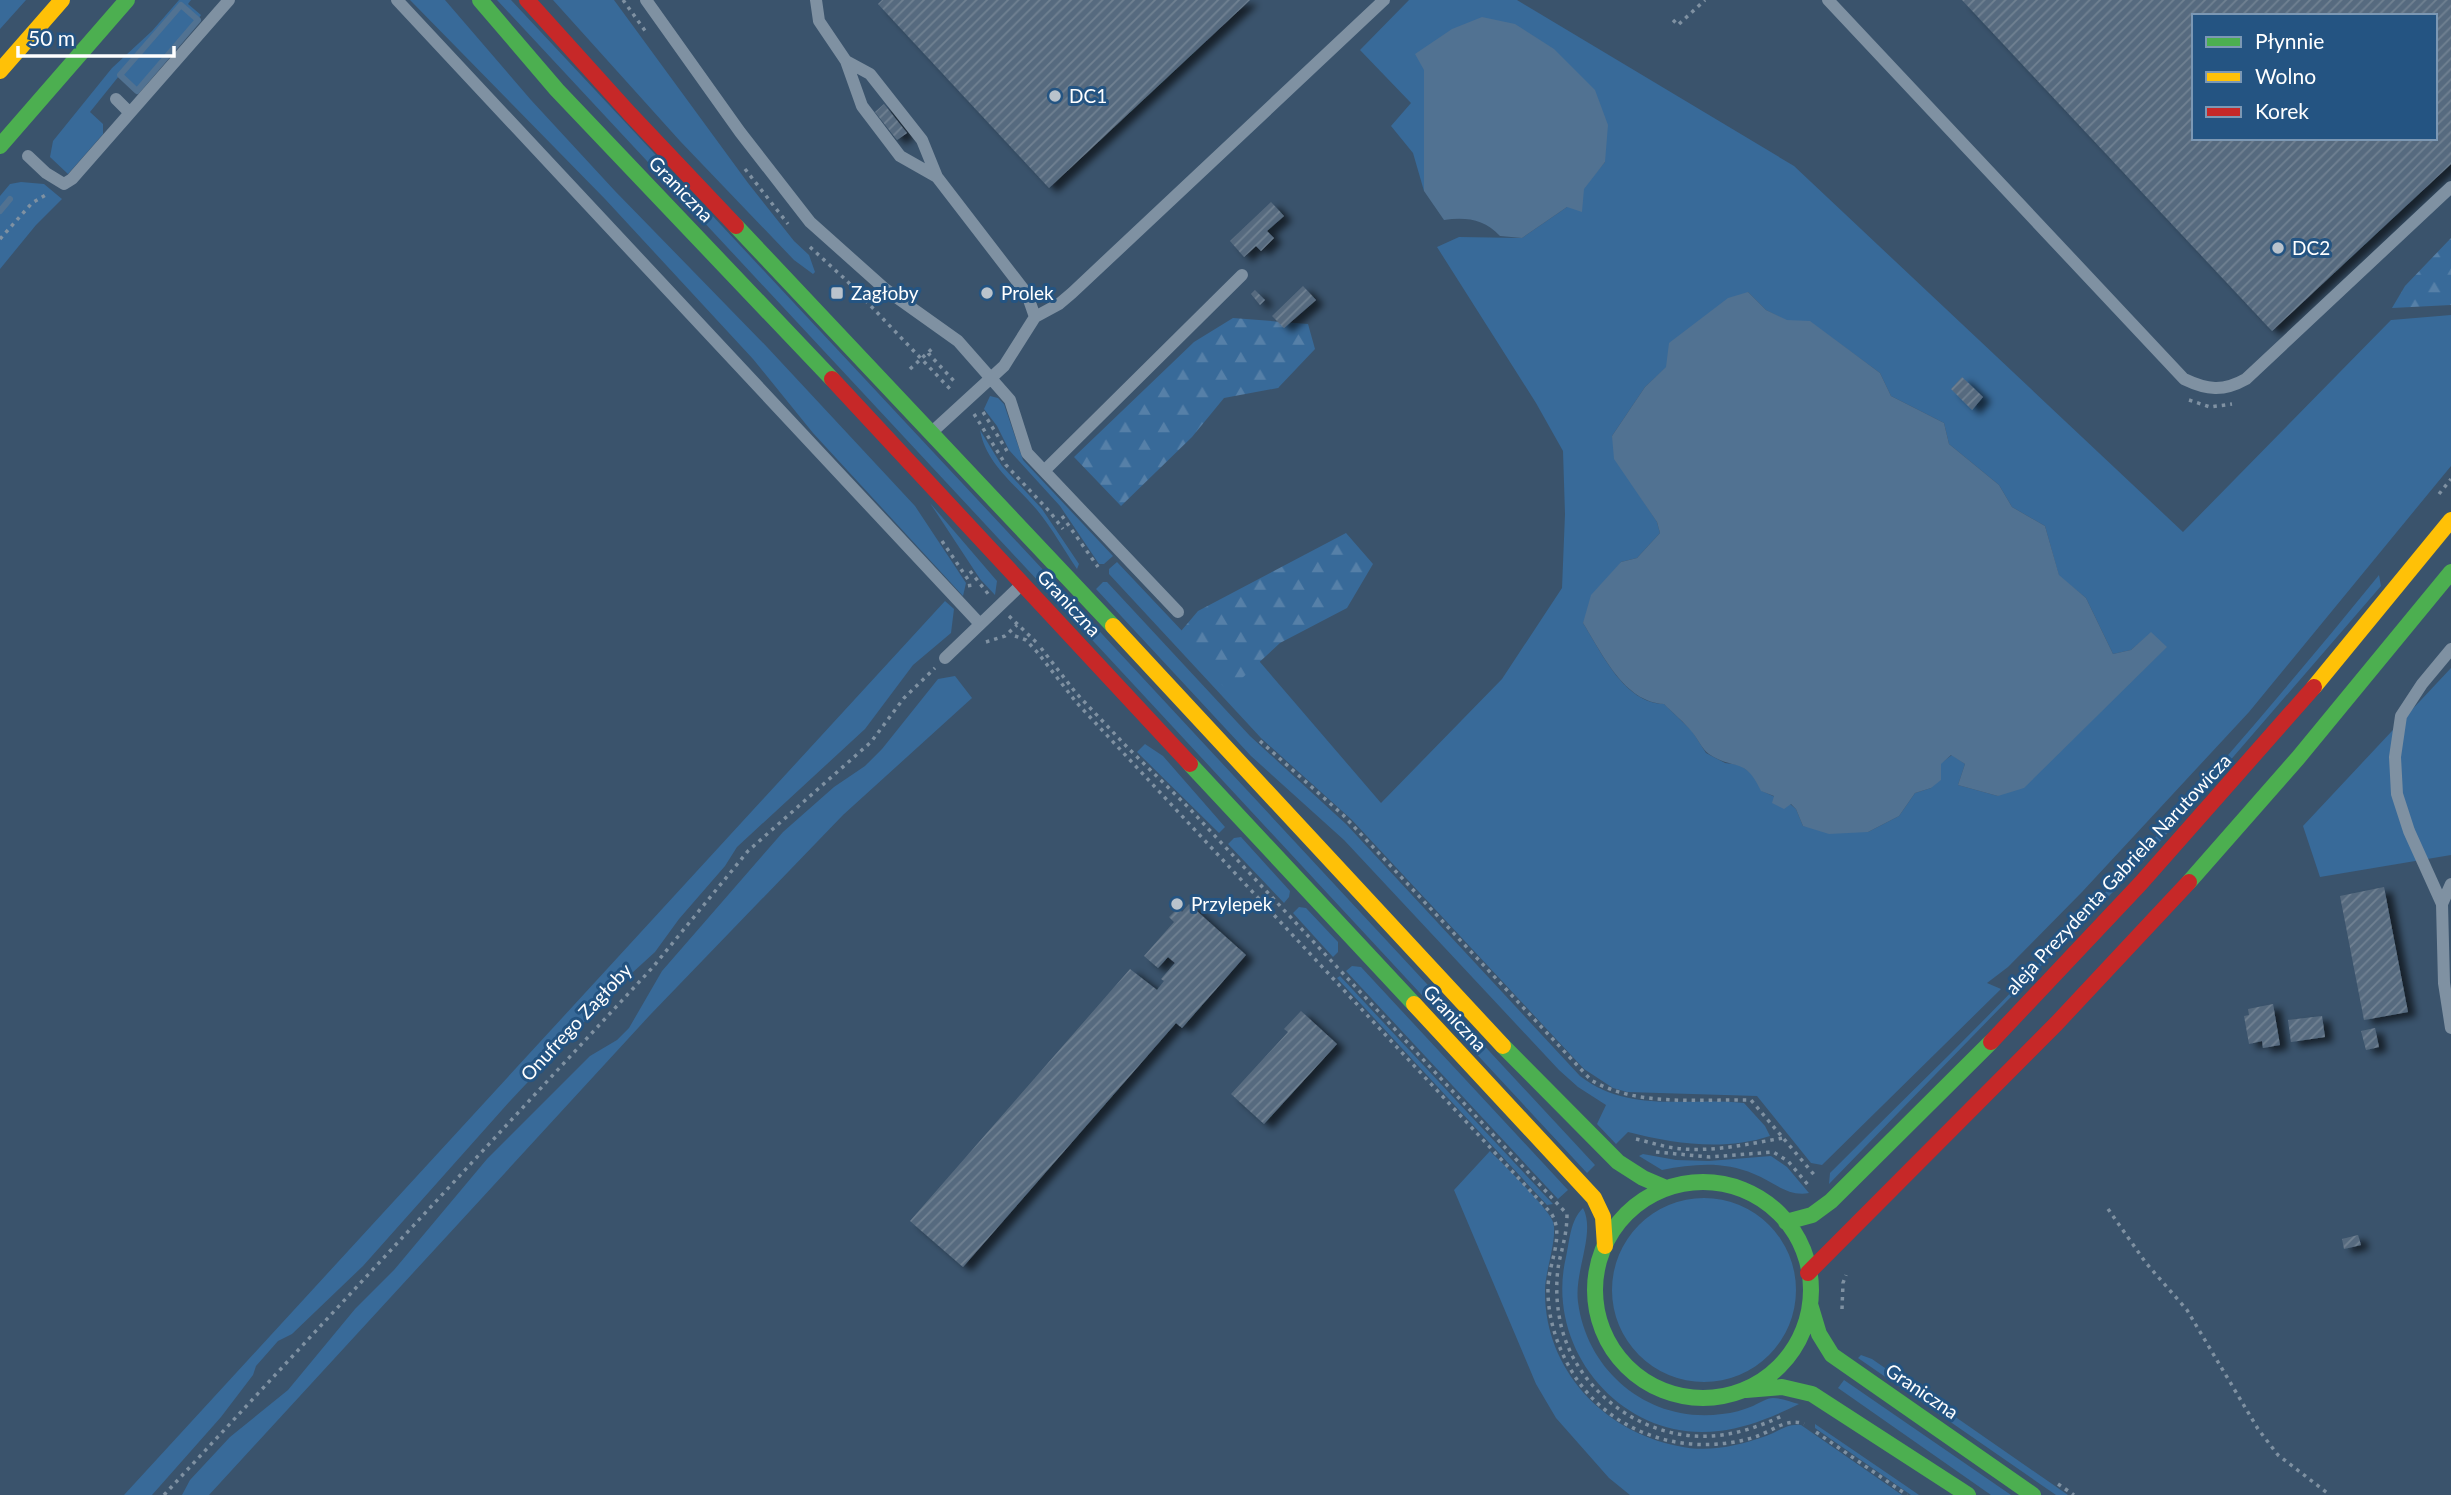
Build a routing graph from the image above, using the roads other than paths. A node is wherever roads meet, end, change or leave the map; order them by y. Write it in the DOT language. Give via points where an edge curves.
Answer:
graph roads {
  1 [pos="62,0"];
  2 [pos="127,0"];
  3 [pos="397,0"];
  4 [pos="480,0"];
  5 [pos="527,0"];
  6 [pos="646,0"];
  7 [pos="816,0"];
  8 [pos="1384,0"];
  9 [pos="1828,0"];
  10 [pos="224,2"];
  11 [pos="846,61"];
  12 [pos="0,71"];
  13 [pos="116,99"];
  14 [pos="130,113"];
  15 [pos="0,146"];
  16 [pos="28,156"];
  17 [pos="937,177"];
  18 [pos="2451,187"];
  19 [pos="1242,275"];
  20 [pos="1035,317"];
  21 [pos="992,377"];
  22 [pos="932,432"];
  23 [pos="1044,471"];
  24 [pos="2451,520"];
  25 [pos="2451,572"];
  26 [pos="1022,584"];
  27 [pos="1178,612"];
  28 [pos="980,624"];
  29 [pos="2451,649"];
  30 [pos="945,658"];
  31 [pos="2451,884"];
  32 [pos="2442,904"];
  33 [pos="2451,1028"];
  34 [pos="1664,1187"];
  35 [pos="1786,1222"];
  36 [pos="1605,1245"];
  37 [pos="1808,1273"];
  38 [pos="1810,1304"];
  39 [pos="1746,1390"];
  40 [pos="1968,1495"];
  41 [pos="2033,1495"];
  1 -- 12 [label="main road"];
  2 -- 15 [label="main road"];
  3 -- 28 [label="lane"];
  4 -- 26 [label="main road, Graniczna" via="557,90"];
  5 -- 22 [label="main road, Graniczna"];
  6 -- 21 [label="lane" via="810,222 886,289 958,341"];
  7 -- 11 [label="lane" via="819,20"];
  8 -- 20 [label="lane" via="1072,293"];
  9 -- 18 [label="lane" via="2184,379 2200,387 2217,390 2246,379"];
  10 -- 14 [label="lane"];
  11 -- 17 [label="lane" via="870,74 922,140"];
  11 -- 17 [label="lane" via="862,106 900,156"];
  13 -- 14 [label="lane"];
  14 -- 16 [label="lane" via="64,184"];
  17 -- 20 [label="lane" via="1027,294"];
  19 -- 23 [label="lane"];
  20 -- 21 [label="lane"];
  21 -- 22 [label="lane"];
  21 -- 23 [label="lane" via="1010,400 1027,453"];
  22 -- 34 [label="main road, Graniczna" via="1525,1069 1618,1162"];
  23 -- 27 [label="lane"];
  24 -- 35 [label="main road, aleja Prezydenta Gabriela Narutowicza" via="2276,731 2095,933 1831,1201 1812,1215"];
  25 -- 37 [label="main road" via="2328,724 2139,937"];
  26 -- 28 [label="lane"];
  26 -- 36 [label="main road, Graniczna" via="1594,1198 1603,1217"];
  28 -- 30 [label="lane"];
  29 -- 32 [label="lane" via="2401,716 2395,757 2397,794"];
  31 -- 32 [label="lane"];
  32 -- 33 [label="lane" via="2444,983"];
  34 -- 35 [label="main road" via="1702,1181 1743,1189 1762,1199"];
  34 -- 36 [label="main road" via="1628,1211"];
  35 -- 37 [label="main road" via="1802,1247"];
  36 -- 39 [label="main road" via="1596,1293 1600,1319 1606,1337 1633,1372 1656,1388 1687,1398 1714,1399"];
  37 -- 38 [label="main road"];
  38 -- 39 [label="main road" via="1802,1333 1788,1355"];
  38 -- 41 [label="main road, Graniczna" via="1819,1334 1832,1355"];
  39 -- 40 [label="main road" via="1782,1387 1812,1394"];
}
